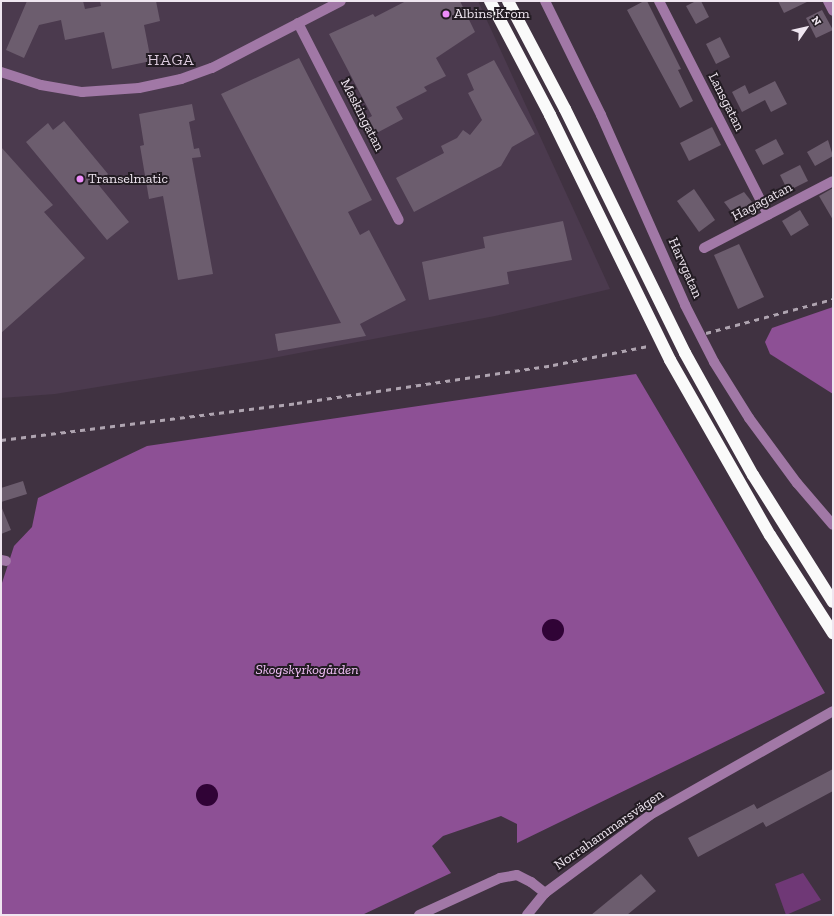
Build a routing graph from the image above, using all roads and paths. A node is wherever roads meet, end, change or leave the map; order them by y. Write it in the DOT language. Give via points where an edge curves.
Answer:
graph roads {
  1 [pos="341,1"];
  2 [pos="490,1"];
  3 [pos="508,1"];
  4 [pos="545,1"];
  5 [pos="659,1"];
  6 [pos="828,1"];
  7 [pos="833,11"];
  8 [pos="298,23"];
  9 [pos="1,72"];
  10 [pos="833,181"];
  11 [pos="768,215"];
  12 [pos="399,220"];
  13 [pos="704,248"];
  14 [pos="833,525"];
  15 [pos="833,602"];
  16 [pos="833,634"];
  17 [pos="833,711"];
  18 [pos="545,893"];
  19 [pos="419,915"];
  20 [pos="527,915"];
  1 -- 8 [label="street"];
  2 -- 16 [label="highway" via="550,115 678,373 766,529"];
  3 -- 15 [label="highway" via="711,400 753,475"];
  4 -- 14 [label="street, Harvgatan" via="601,114 685,305 714,362 749,418 797,483"];
  5 -- 11 [label="street, Lansgatan"];
  6 -- 7 [label="street"];
  8 -- 9 [label="street" via="212,68 181,79 139,88 82,92 41,85"];
  8 -- 12 [label="street, Maskingatan"];
  10 -- 11 [label="street, Hagagatan"];
  11 -- 13 [label="street, Hagagatan"];
  17 -- 18 [label="street, Norrahammarsvägen" via="650,815"];
  18 -- 19 [label="street" via="517,875 500,878"];
  18 -- 20 [label="street, Norrahammarsvägen"];
}
